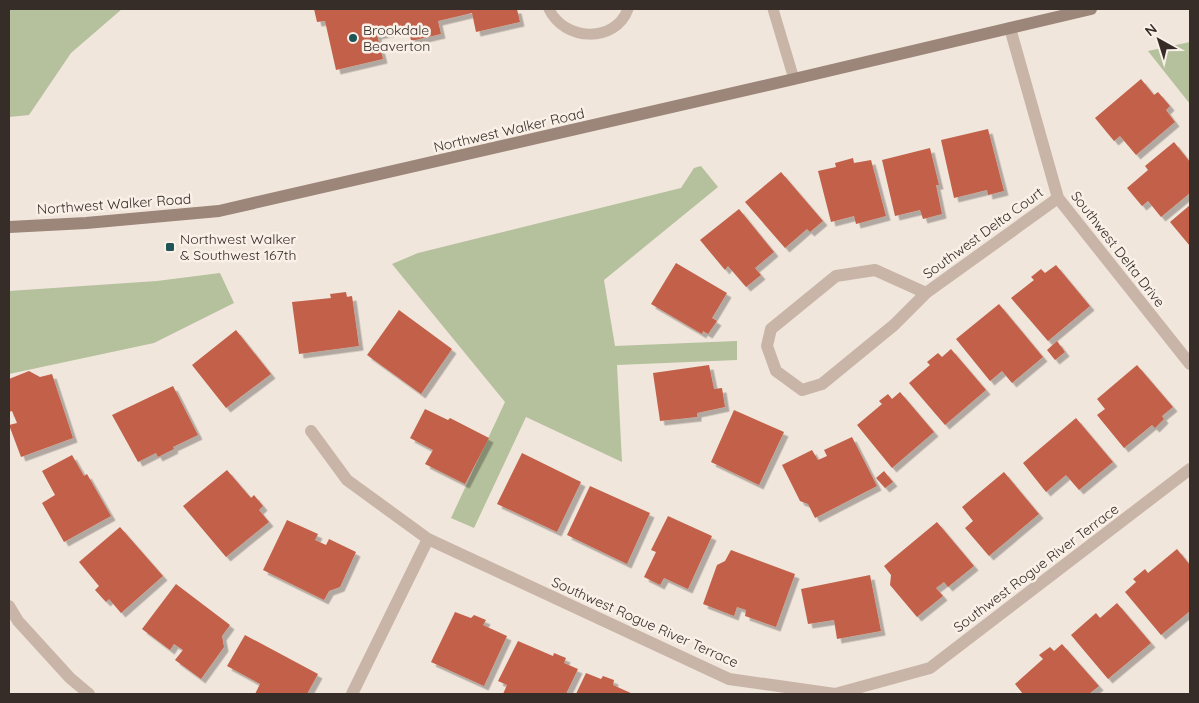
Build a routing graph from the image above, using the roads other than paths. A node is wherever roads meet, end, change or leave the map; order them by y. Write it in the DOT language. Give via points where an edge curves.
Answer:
graph roads {
  1 [pos="549,9"];
  2 [pos="628,9"];
  3 [pos="773,9"];
  4 [pos="1091,9"];
  5 [pos="1010,28"];
  6 [pos="794,79"];
  7 [pos="1058,198"];
  8 [pos="9,227"];
  9 [pos="926,293"];
  10 [pos="1190,364"];
  11 [pos="311,431"];
  12 [pos="1190,469"];
  13 [pos="428,539"];
  14 [pos="9,606"];
  15 [pos="89,694"];
  16 [pos="352,694"];
  1 -- 2 [label="lane" via="563,26 576,33 590,35 617,25"];
  3 -- 6 [label="lane"];
  4 -- 5 [label="main road, Northwest Walker Road"];
  5 -- 6 [label="main road, Northwest Walker Road"];
  5 -- 7 [label="street, Southwest Delta Drive"];
  6 -- 8 [label="main road, Northwest Walker Road" via="220,211"];
  7 -- 9 [label="street, Southwest Delta Court"];
  7 -- 10 [label="street, Southwest Delta Drive"];
  9 -- 9 [label="street, Southwest Delta Court" via="875,270 836,276 770,329 767,346 776,371 802,390 822,384 894,325"];
  11 -- 13 [label="street, Southwest Rogue River Terrace" via="348,480"];
  12 -- 13 [label="street, Southwest Rogue River Terrace" via="930,668 835,694 729,679"];
  13 -- 16 [label="street"];
  14 -- 15 [label="street" via="18,621"];
}
